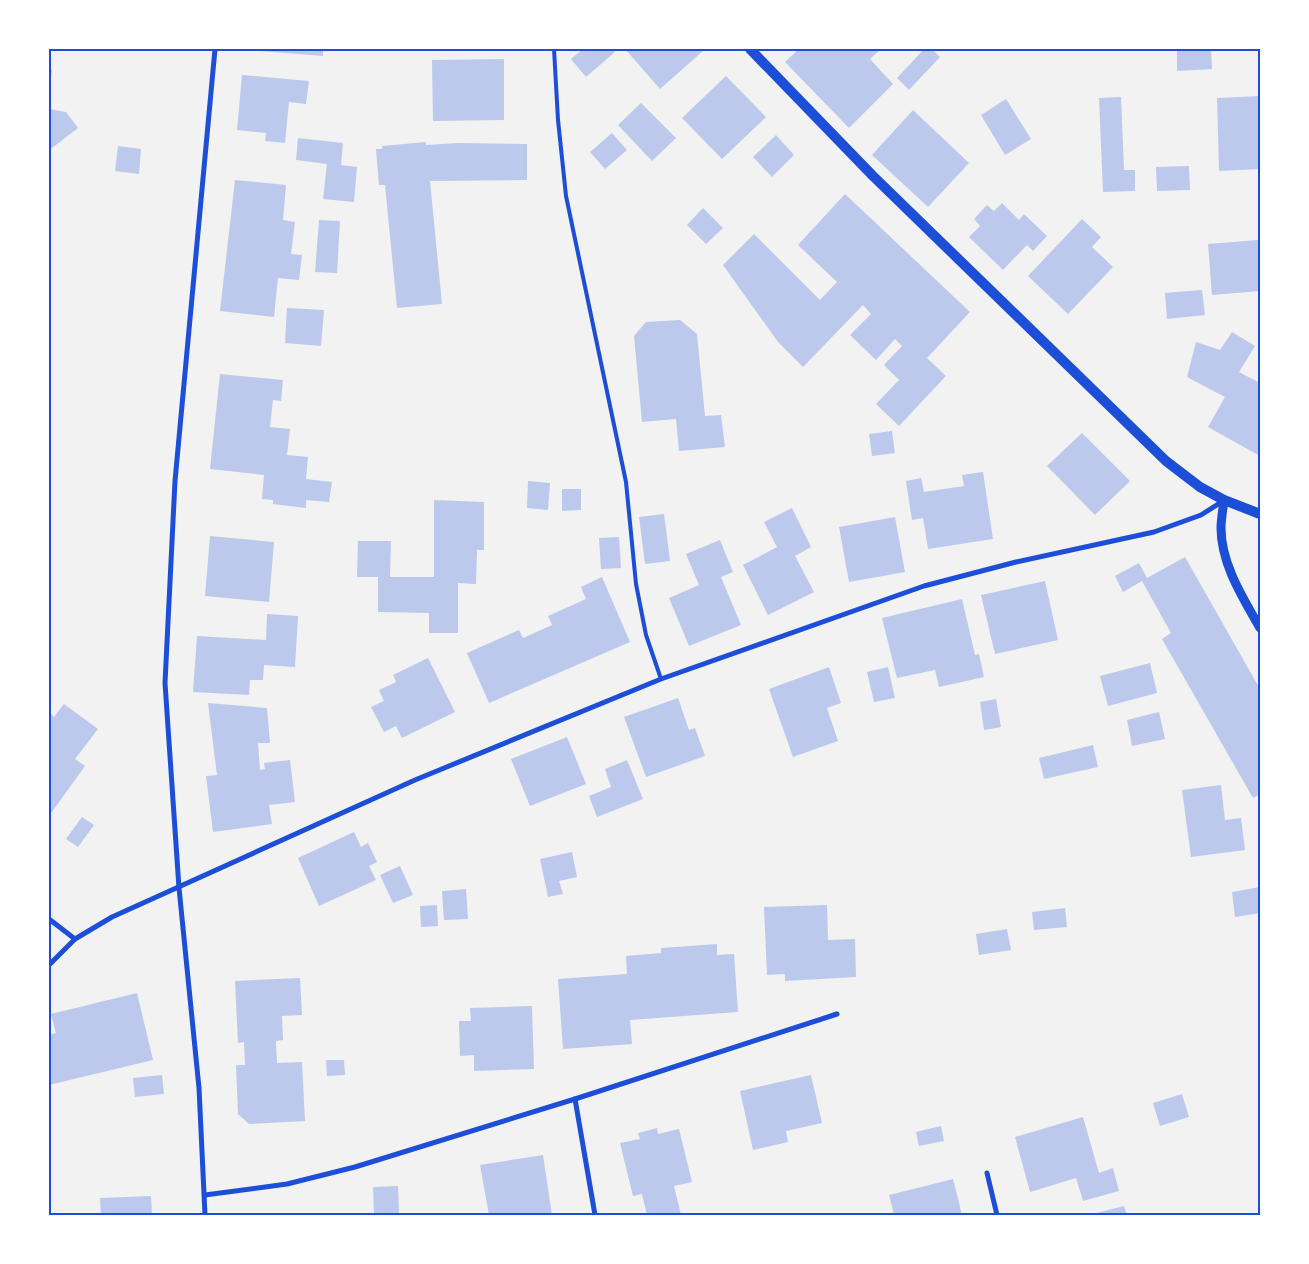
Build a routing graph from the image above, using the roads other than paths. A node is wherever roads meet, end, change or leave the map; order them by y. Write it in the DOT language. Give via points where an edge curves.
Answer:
graph roads {
  1 [pos="215,49"];
  2 [pos="554,49"];
  3 [pos="750,49"];
  4 [pos="1224,500"];
  5 [pos="1260,514"];
  6 [pos="1260,628"];
  7 [pos="661,679"];
  8 [pos="179,888"];
  9 [pos="49,919"];
  10 [pos="75,939"];
  11 [pos="49,965"];
  12 [pos="837,1014"];
  13 [pos="575,1099"];
  14 [pos="987,1173"];
  15 [pos="204,1195"];
  16 [pos="205,1215"];
  17 [pos="595,1215"];
  18 [pos="997,1215"];
  1 -- 8 [label="street" via="175,481 164,683"];
  2 -- 7 [label="lane" via="566,196 626,482 636,584 646,635"];
  3 -- 4 [label="main road" via="880,183 1166,461 1200,487"];
  4 -- 5 [label="main road"];
  4 -- 6 [label="street" via="1221,528 1226,559"];
  4 -- 7 [label="street" via="1201,515 1154,532 924,586"];
  7 -- 8 [label="street" via="416,780"];
  8 -- 10 [label="street" via="112,917"];
  8 -- 15 [label="street" via="199,1088"];
  9 -- 10 [label="street"];
  10 -- 11 [label="street"];
  12 -- 13 [label="street"];
  13 -- 15 [label="street" via="287,1184"];
  13 -- 17 [label="street"];
  14 -- 18 [label="street"];
  15 -- 16 [label="street"];
}
